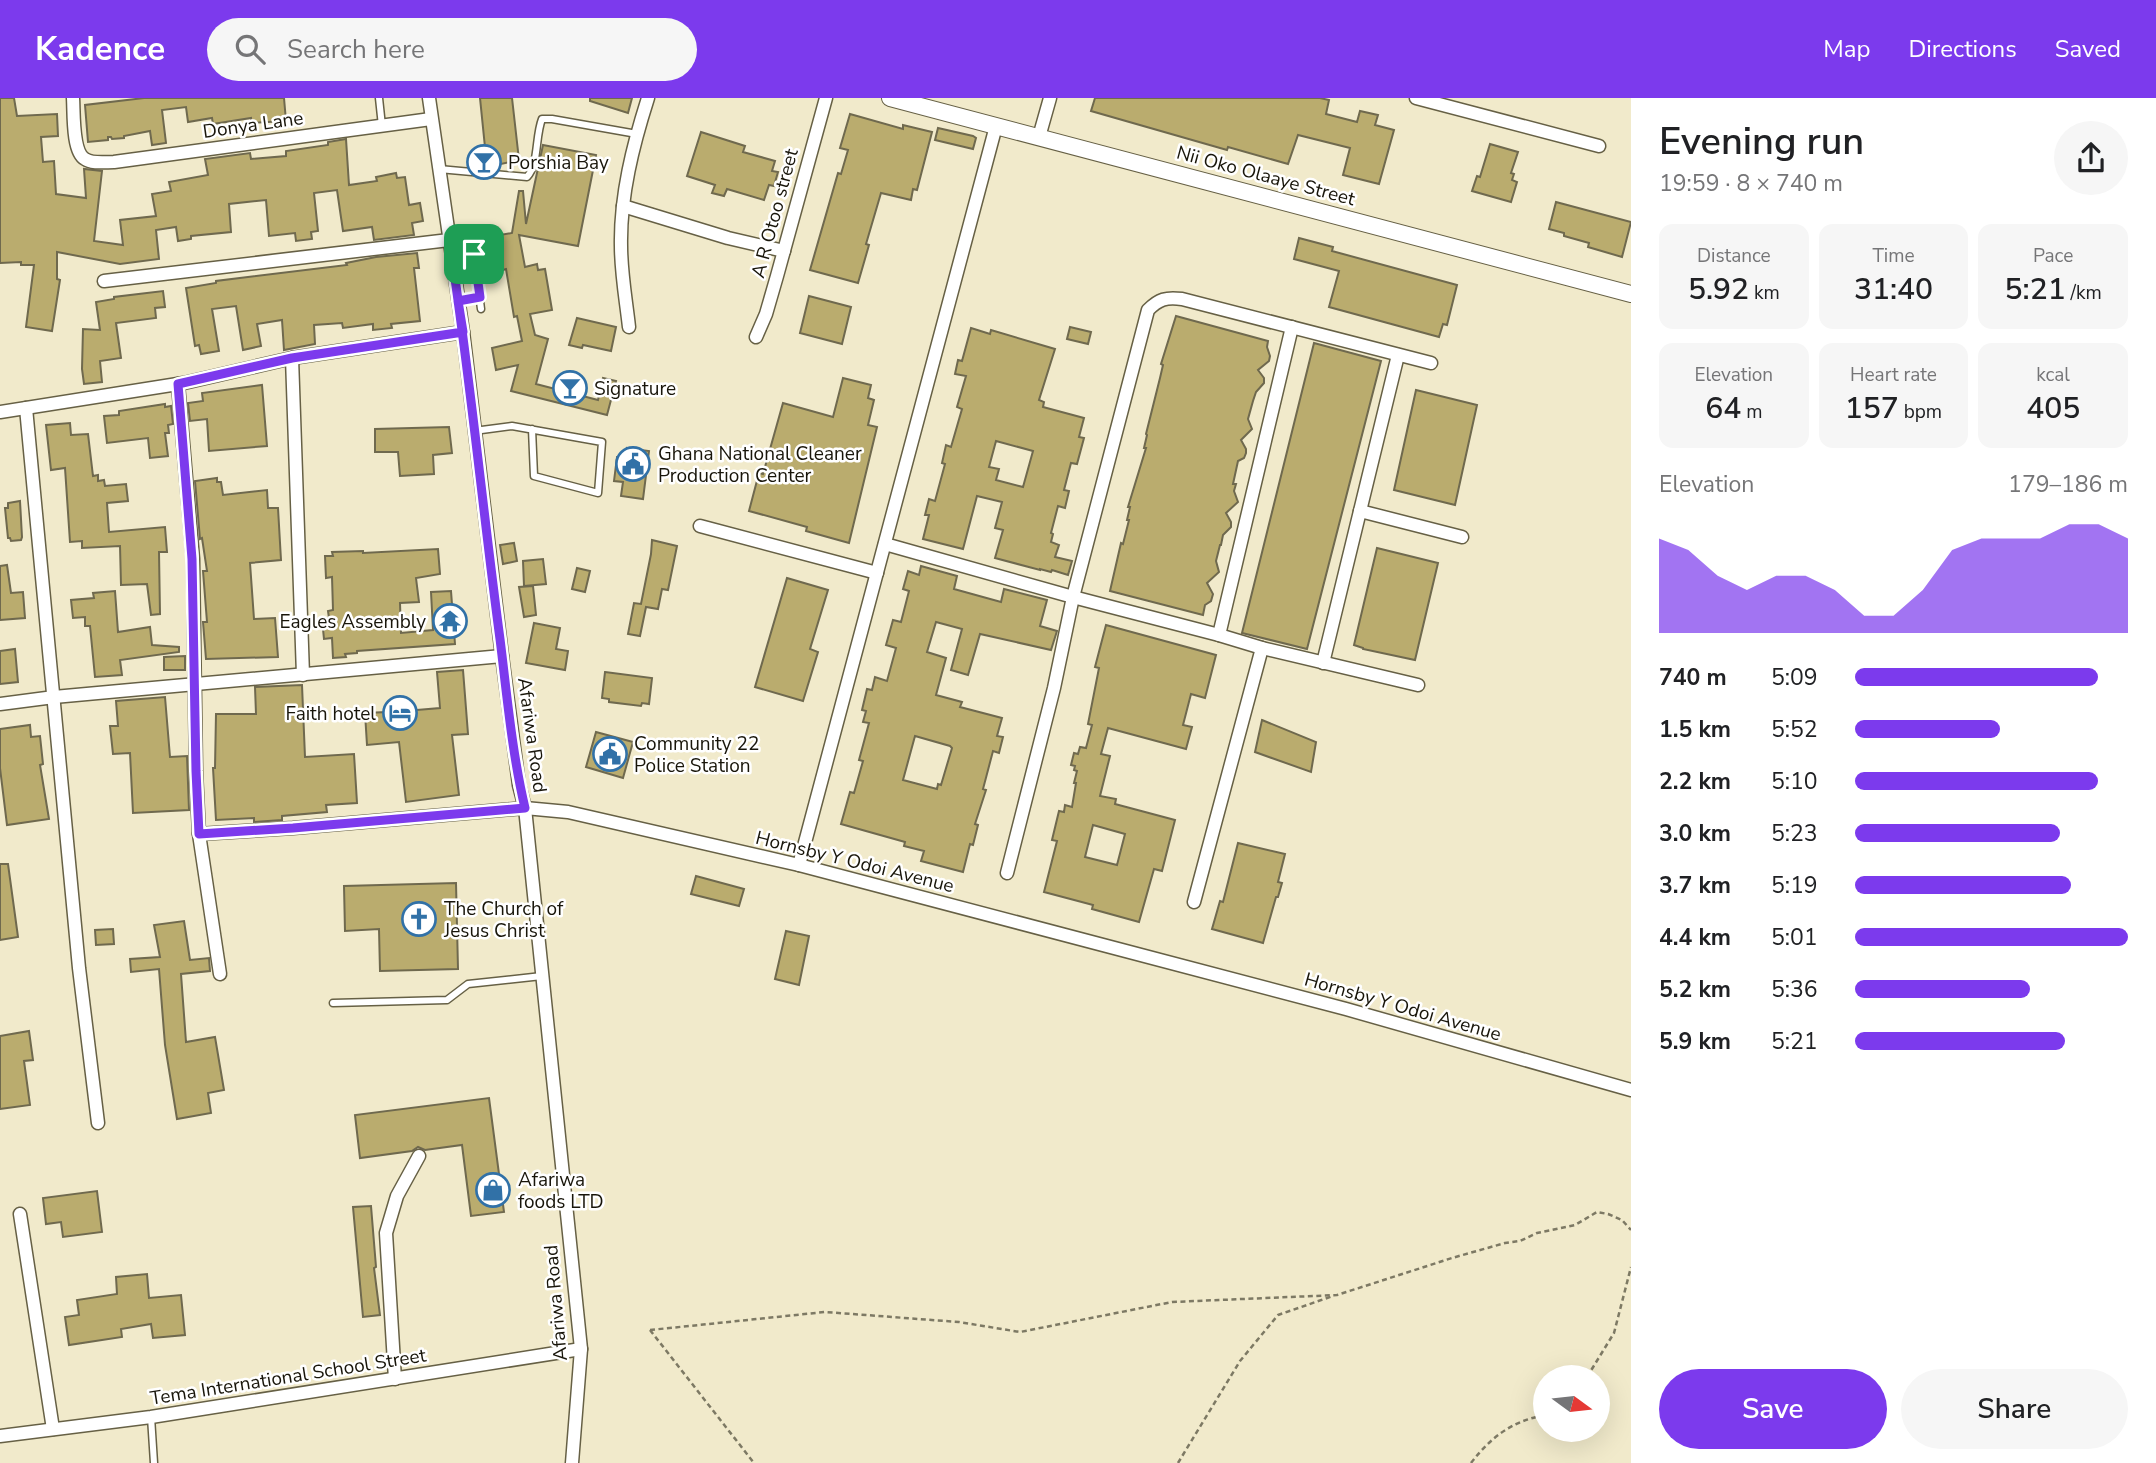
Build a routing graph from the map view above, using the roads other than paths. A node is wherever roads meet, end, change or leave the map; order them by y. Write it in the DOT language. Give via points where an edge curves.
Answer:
graph roads {
  1 [pos="73,98"];
  2 [pos="379,98"];
  3 [pos="429,98"];
  4 [pos="648,98"];
  5 [pos="826,98"];
  6 [pos="890,98"];
  7 [pos="1050,98"];
  8 [pos="1416,98"];
  9 [pos="431,119"];
  10 [pos="382,126"];
  11 [pos="996,126"];
  12 [pos="637,134"];
  13 [pos="1039,137"];
  14 [pos="1599,146"];
  15 [pos="439,169"];
  16 [pos="623,206"];
  17 [pos="471,231"];
  18 [pos="449,240"];
  19 [pos="784,251"];
  20 [pos="474,254"];
  21 [pos="452,258"];
  22 [pos="104,281"];
  23 [pos="1631,294"];
  24 [pos="480,297"];
  25 [pos="458,301"];
  26 [pos="481,309"];
  27 [pos="629,327"];
  28 [pos="1292,327"];
  29 [pos="463,332"];
  30 [pos="756,337"];
  31 [pos="1398,355"];
  32 [pos="292,358"];
  33 [pos="1431,363"];
  34 [pos="178,384"];
  35 [pos="26,408"];
  36 [pos="0,412"];
  37 [pos="532,429"];
  38 [pos="474,431"];
  39 [pos="1360,511"];
  40 [pos="700,526"];
  41 [pos="1462,537"];
  42 [pos="885,544"];
  43 [pos="877,573"];
  44 [pos="1073,597"];
  45 [pos="1219,635"];
  46 [pos="1262,648"];
  47 [pos="502,656"];
  48 [pos="1323,663"];
  49 [pos="303,675"];
  50 [pos="195,685"];
  51 [pos="1418,685"];
  52 [pos="54,697"];
  53 [pos="0,704"];
  54 [pos="525,808"];
  55 [pos="199,834"];
  56 [pos="799,865"];
  57 [pos="1007,873"];
  58 [pos="1194,901"];
  59 [pos="220,974"];
  60 [pos="542,976"];
  61 [pos="332,1003"];
  62 [pos="1631,1090"];
  63 [pos="98,1123"];
  64 [pos="419,1156"];
  65 [pos="20,1214"];
  66 [pos="581,1349"];
  67 [pos="395,1379"];
  68 [pos="151,1417"];
  69 [pos="53,1429"];
  70 [pos="0,1436"];
  71 [pos="154,1463"];
  72 [pos="572,1463"];
  1 -- 10 [label="street, Donya Lane" via="76,143 88,161 114,162"];
  2 -- 10 [label="lane"];
  3 -- 9 [label="street, Afariwa Road"];
  4 -- 12 [label="street"];
  5 -- 19 [label="street, A R Otoo street"];
  6 -- 11 [label="street, Nii Oko Olaaye Street"];
  7 -- 13 [label="street"];
  8 -- 14 [label="street"];
  9 -- 10 [label="street, Donya Lane"];
  9 -- 15 [label="street, Afariwa Road"];
  11 -- 13 [label="street, Nii Oko Olaaye Street"];
  11 -- 42 [label="street"];
  12 -- 15 [label="lane" via="542,119 534,165 527,177"];
  12 -- 16 [label="street"];
  13 -- 23 [label="street, Nii Oko Olaaye Street"];
  15 -- 18 [label="street, Afariwa Road"];
  16 -- 19 [label="street"];
  16 -- 27 [label="street" via="621,247"];
  17 -- 20 [label="lane"];
  18 -- 21 [label="street, Afariwa Road"];
  18 -- 22 [label="street"];
  19 -- 30 [label="street, A R Otoo street"];
  20 -- 21 [label="lane"];
  20 -- 24 [label="lane"];
  21 -- 25 [label="street, Afariwa Road"];
  24 -- 25 [label="lane"];
  24 -- 26 [label="lane"];
  25 -- 29 [label="street, Afariwa Road"];
  28 -- 31 [label="street"];
  28 -- 44 [label="street" via="1168,297 1148,310"];
  28 -- 45 [label="street"];
  29 -- 32 [label="street"];
  29 -- 38 [label="street, Afariwa Road"];
  31 -- 33 [label="street"];
  31 -- 39 [label="street"];
  32 -- 34 [label="street"];
  32 -- 49 [label="street"];
  34 -- 35 [label="street"];
  34 -- 50 [label="street" via="192,559"];
  35 -- 36 [label="street"];
  35 -- 52 [label="street"];
  37 -- 37 [label="lane" via="534,476 598,494 601,442"];
  37 -- 38 [label="lane" via="512,426"];
  38 -- 47 [label="street, Afariwa Road"];
  39 -- 41 [label="street"];
  39 -- 48 [label="street"];
  40 -- 43 [label="street"];
  42 -- 43 [label="street"];
  42 -- 44 [label="street"];
  43 -- 56 [label="street"];
  44 -- 45 [label="street"];
  44 -- 57 [label="street"];
  45 -- 46 [label="street"];
  46 -- 48 [label="street"];
  46 -- 58 [label="street"];
  47 -- 49 [label="street"];
  47 -- 54 [label="street, Afariwa Road"];
  48 -- 51 [label="street"];
  49 -- 50 [label="street"];
  50 -- 52 [label="street"];
  50 -- 55 [label="street"];
  52 -- 53 [label="street"];
  52 -- 63 [label="street"];
  54 -- 55 [label="street, Hornsby Y Odoi Avenue"];
  54 -- 56 [label="street, Hornsby Y Odoi Avenue" via="568,812"];
  54 -- 60 [label="street, Afariwa Road"];
  55 -- 59 [label="street"];
  56 -- 62 [label="street, Hornsby Y Odoi Avenue" via="1346,1009"];
  60 -- 61 [label="lane" via="468,984 447,1000"];
  60 -- 66 [label="street, Afariwa Road"];
  64 -- 67 [label="street" via="397,1196 386,1233"];
  65 -- 69 [label="street"];
  66 -- 67 [label="street, Tema International School Street"];
  66 -- 72 [label="street, Afariwa Road"];
  67 -- 68 [label="street, Tema International School Street"];
  68 -- 69 [label="street, Tema International School Street"];
  68 -- 71 [label="lane"];
  69 -- 70 [label="street, Tema International School Street"];
}
